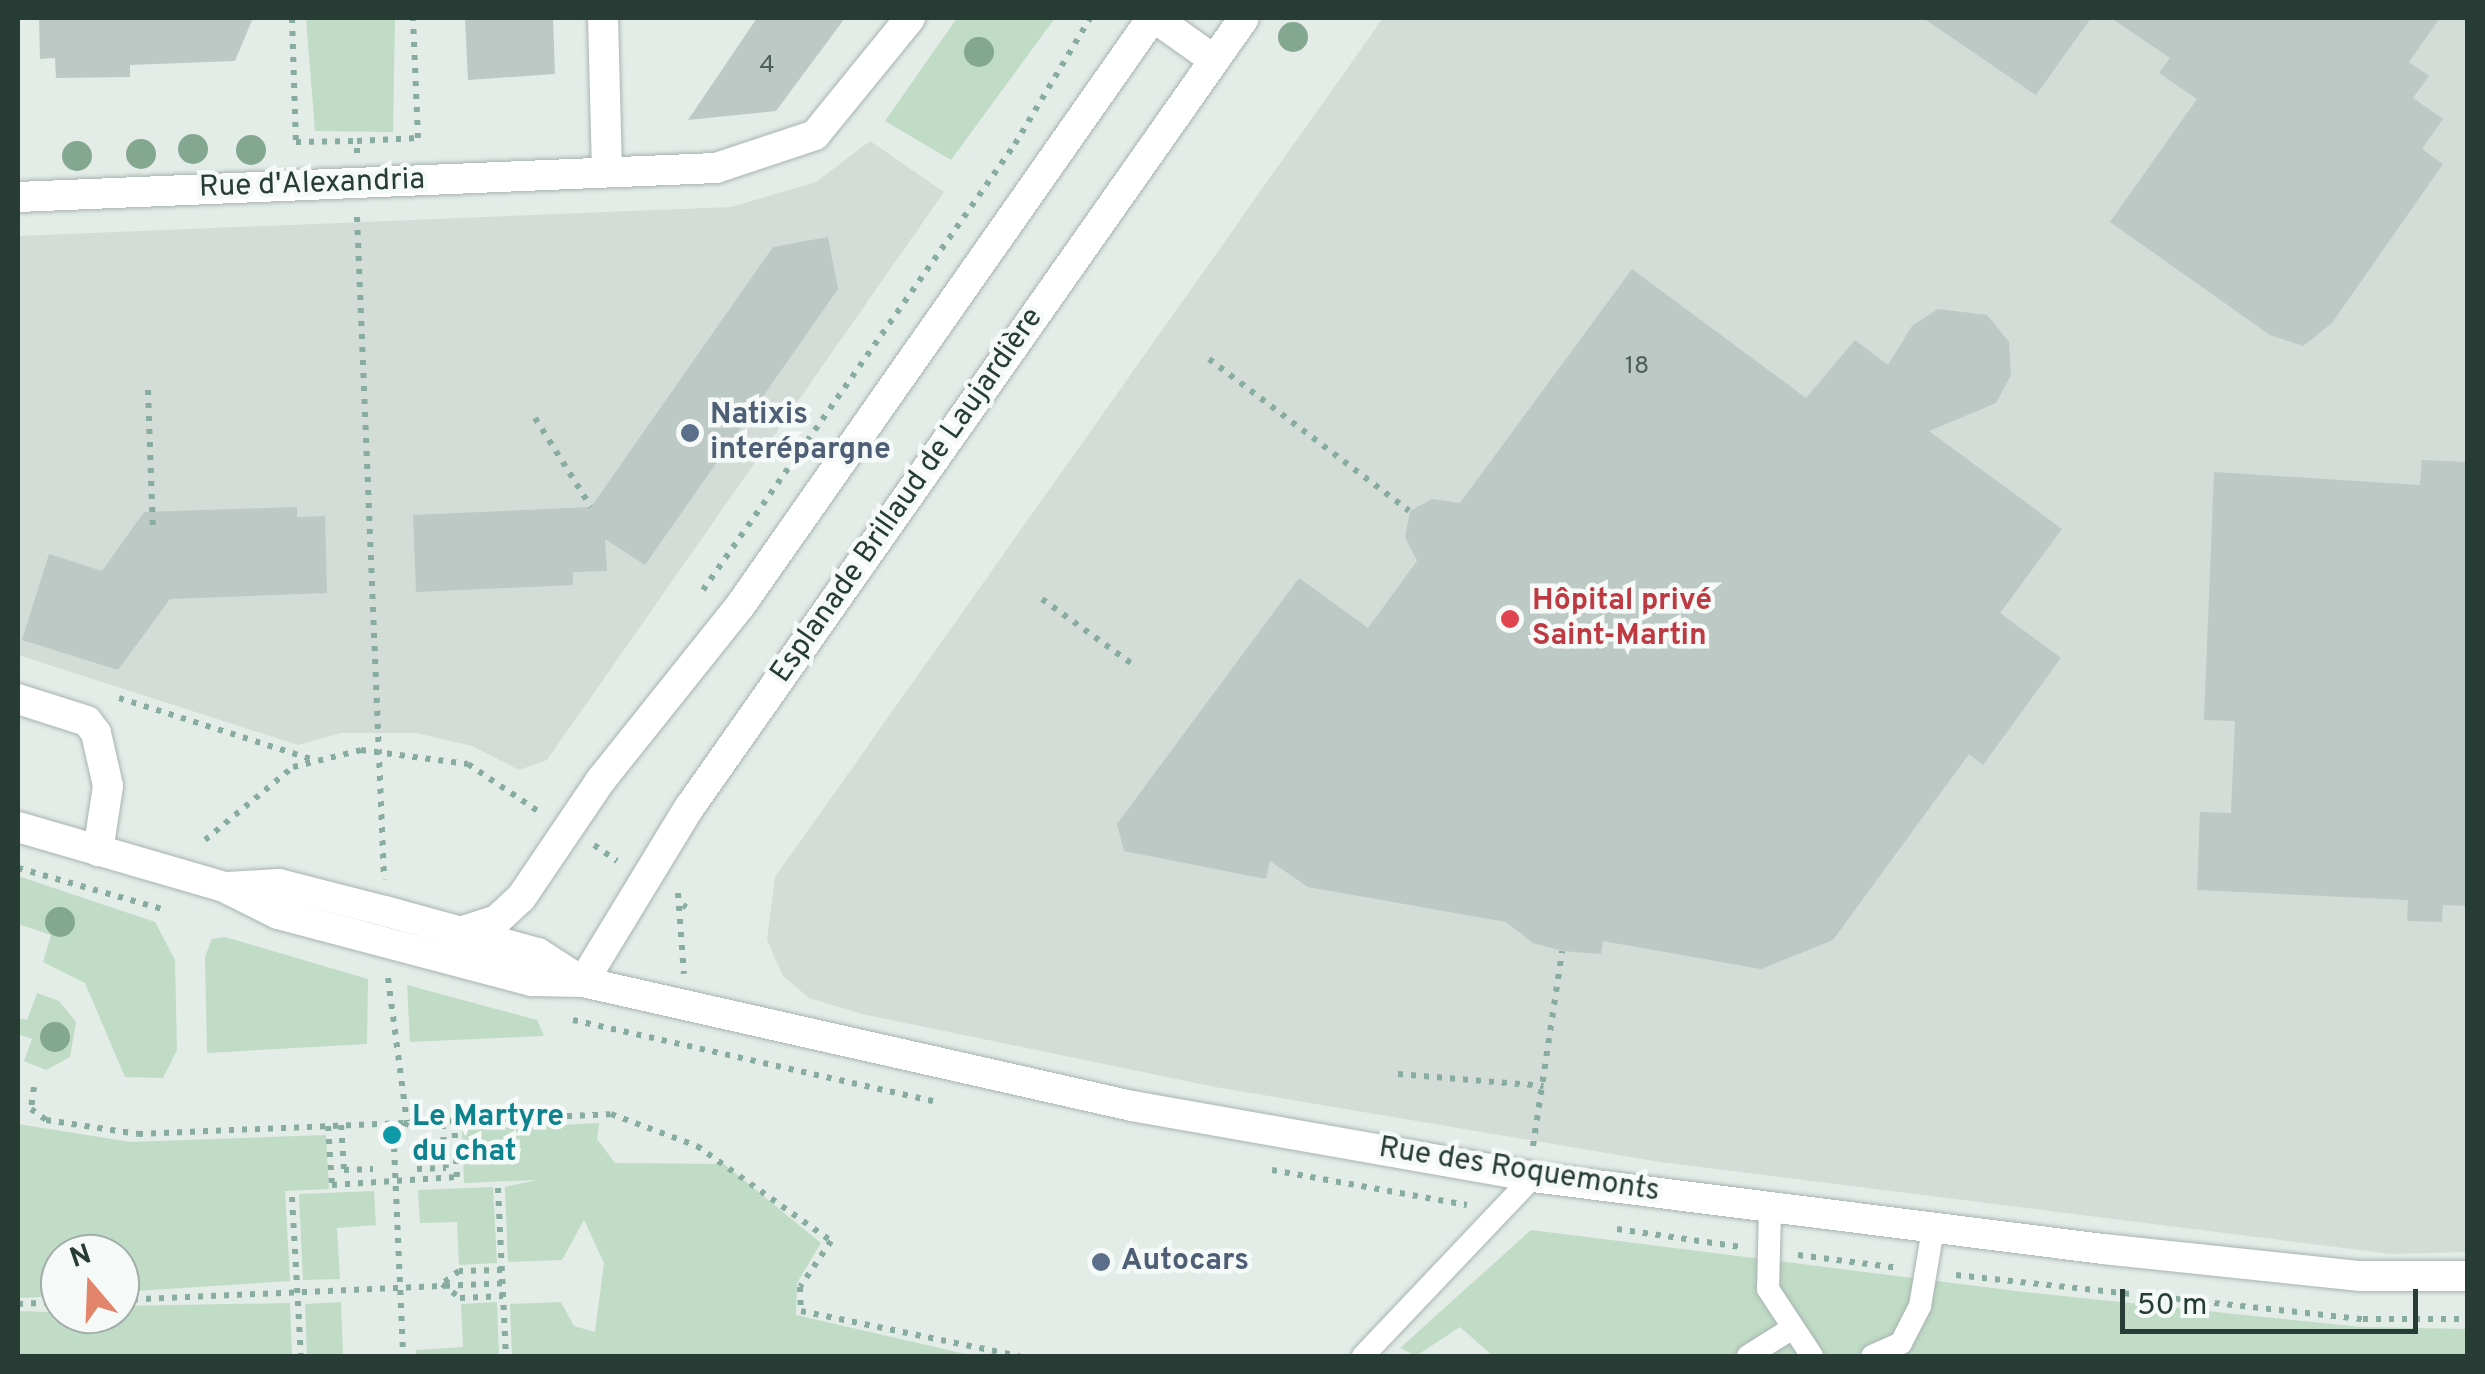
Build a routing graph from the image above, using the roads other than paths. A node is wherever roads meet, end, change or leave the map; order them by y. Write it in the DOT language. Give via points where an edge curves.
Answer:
graph roads {
  1 [pos="604,18"];
  2 [pos="910,18"];
  3 [pos="1154,18"];
  4 [pos="1244,18"];
  5 [pos="1214,60"];
  6 [pos="607,172"];
  7 [pos="18,197"];
  8 [pos="18,699"];
  9 [pos="18,827"];
  10 [pos="98,850"];
  11 [pos="224,887"];
  12 [pos="460,932"];
  13 [pos="583,982"];
  14 [pos="1533,1177"];
  15 [pos="1770,1209"];
  16 [pos="1933,1229"];
  17 [pos="2468,1276"];
  18 [pos="1791,1329"];
  19 [pos="1363,1356"];
  20 [pos="1748,1356"];
  21 [pos="1812,1356"];
  22 [pos="1872,1356"];
  1 -- 6 [label="street"];
  2 -- 6 [label="street, Rue d'Alexandria" via="836,115 787,150 716,168"];
  3 -- 5 [label="street"];
  3 -- 12 [label="street" via="740,606 521,898 497,920"];
  4 -- 5 [label="street, Esplanade Brillaud de Laujardière"];
  5 -- 13 [label="street, Esplanade Brillaud de Laujardière" via="689,808"];
  6 -- 7 [label="street, Rue d'Alexandria"];
  8 -- 10 [label="street" via="87,721 96,734 108,786"];
  9 -- 10 [label="street"];
  10 -- 11 [label="street"];
  11 -- 12 [label="street" via="279,884"];
  11 -- 13 [label="street" via="278,914 532,981"];
  12 -- 13 [label="street" via="538,953"];
  13 -- 14 [label="street, Rue des Roquemonts" via="1093,1098"];
  14 -- 15 [label="street, Rue des Roquemonts"];
  14 -- 19 [label="lane" via="1494,1209"];
  15 -- 16 [label="street, Rue des Roquemonts"];
  15 -- 18 [label="lane" via="1763,1268"];
  16 -- 17 [label="street, Rue des Roquemonts" via="2361,1276"];
  16 -- 22 [label="lane" via="1920,1306 1900,1343"];
  18 -- 20 [label="lane"];
  18 -- 21 [label="lane"];
}
